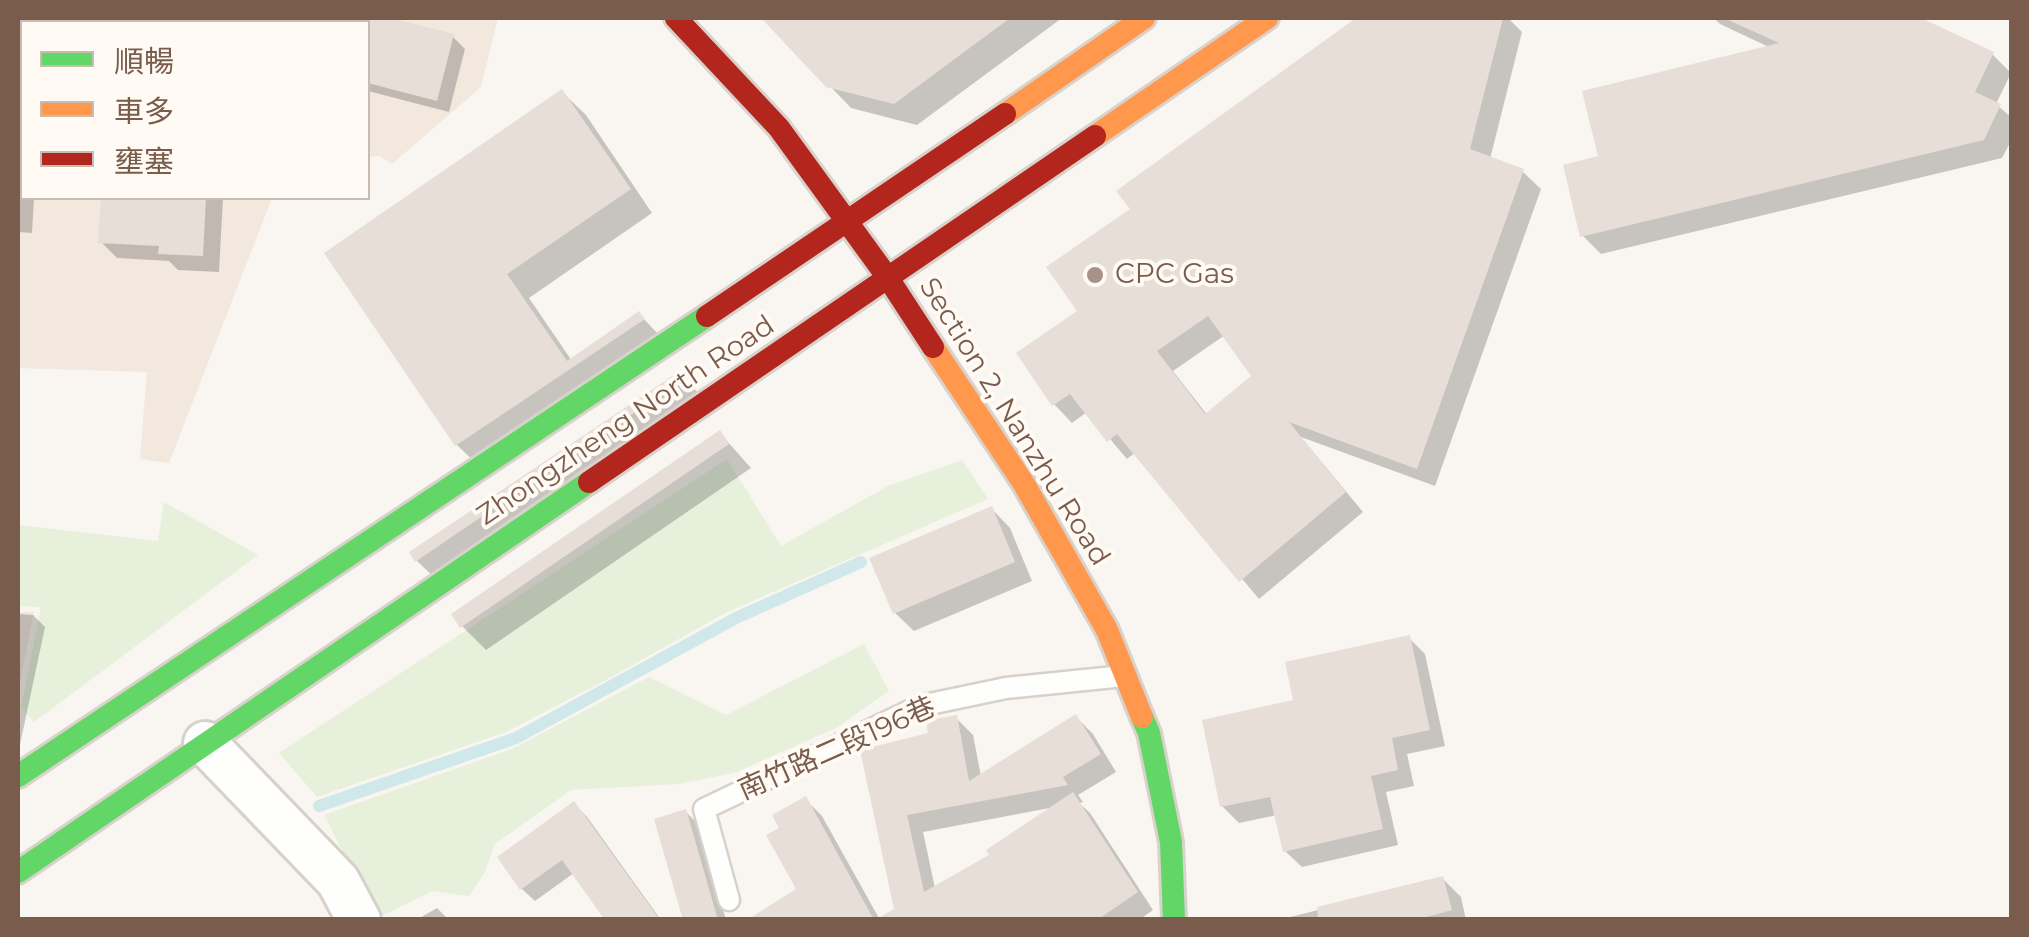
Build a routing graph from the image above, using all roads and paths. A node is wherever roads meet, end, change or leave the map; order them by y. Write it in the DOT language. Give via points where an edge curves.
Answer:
graph roads {
  1 [pos="676,18"];
  2 [pos="1144,18"];
  3 [pos="1267,18"];
  4 [pos="847,222"];
  5 [pos="888,278"];
  6 [pos="1126,676"];
  7 [pos="206,742"];
  8 [pos="18,776"];
  9 [pos="18,872"];
  10 [pos="729,900"];
  11 [pos="359,920"];
  12 [pos="1174,920"];
  1 -- 4 [label="street, Section 2, Nanzhu Road" via="779,128"];
  2 -- 4 [label="street, Zhongzheng North Road"];
  3 -- 5 [label="street, Zhongzheng North Road"];
  4 -- 5 [label="street, Section 2, Nanzhu Road"];
  4 -- 8 [label="street, Zhongzheng North Road"];
  5 -- 6 [label="street, Section 2, Nanzhu Road" via="1024,484"];
  5 -- 7 [label="street, Zhongzheng North Road"];
  6 -- 10 [label="lane, 南竹路二段196巷" via="1006,688 920,706 704,809"];
  6 -- 12 [label="street, Section 2, Nanzhu Road" via="1149,733 1168,824"];
  7 -- 9 [label="street, Zhongzheng North Road"];
  7 -- 11 [label="street" via="338,881"];
}
